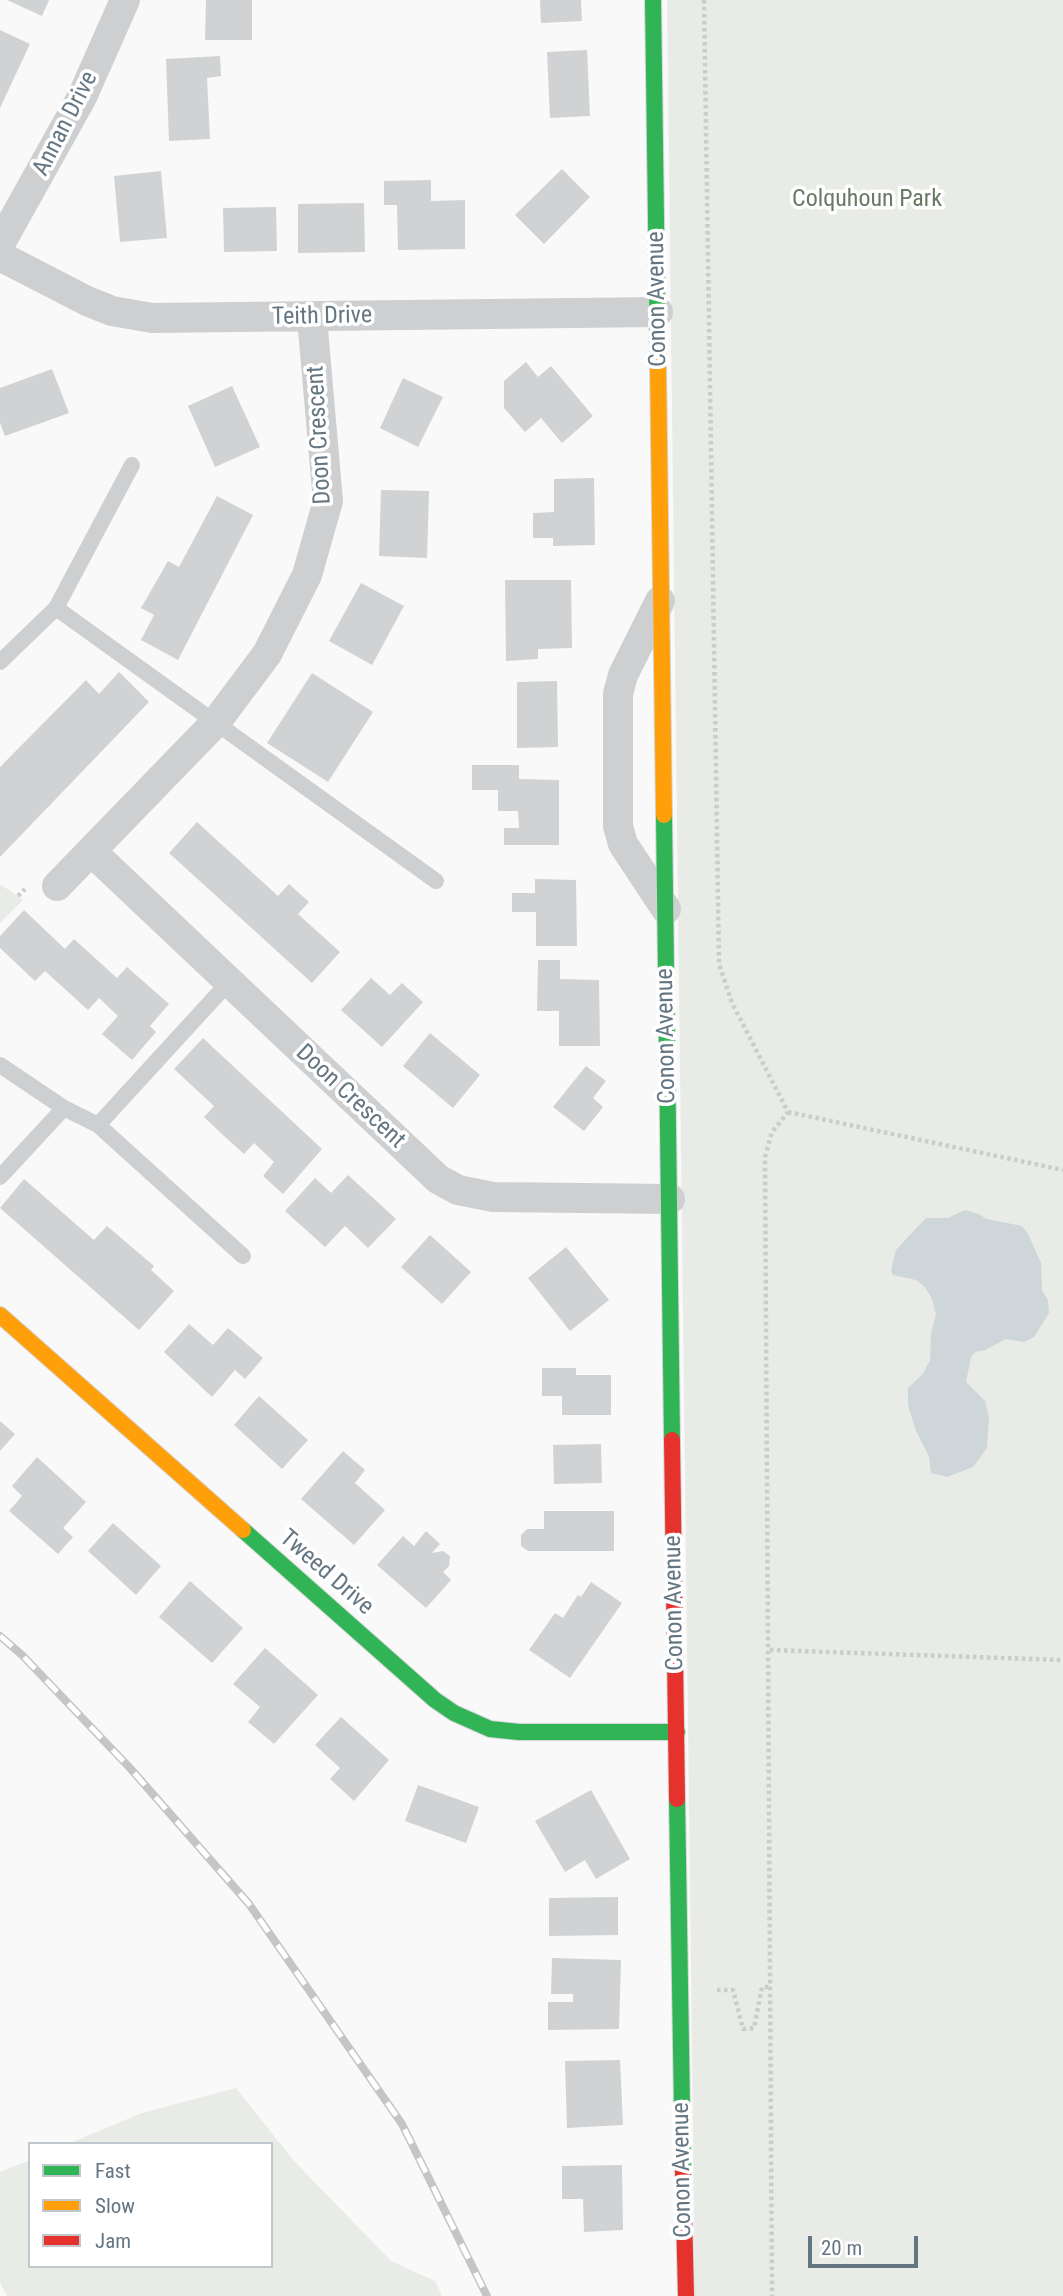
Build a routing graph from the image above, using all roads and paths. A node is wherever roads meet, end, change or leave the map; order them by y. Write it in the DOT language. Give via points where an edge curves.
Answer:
graph roads {
  1 [pos="125,0"];
  2 [pos="653,0"];
  3 [pos="704,0"];
  4 [pos="0,244"];
  5 [pos="0,256"];
  6 [pos="658,312"];
  7 [pos="312,318"];
  8 [pos="132,465"];
  9 [pos="662,598"];
  10 [pos="56,608"];
  11 [pos="0,662"];
  12 [pos="216,722"];
  13 [pos="92,852"];
  14 [pos="436,881"];
  15 [pos="57,886"];
  16 [pos="666,909"];
  17 [pos="228,983"];
  18 [pos="0,1065"];
  19 [pos="64,1108"];
  20 [pos="788,1112"];
  21 [pos="98,1125"];
  22 [pos="1063,1170"];
  23 [pos="0,1177"];
  24 [pos="670,1199"];
  25 [pos="243,1256"];
  26 [pos="0,1315"];
  27 [pos="770,1650"];
  28 [pos="1063,1660"];
  29 [pos="677,1732"];
  30 [pos="771,1987"];
  31 [pos="679,1990"];
  32 [pos="686,2296"];
  33 [pos="772,2296"];
  1 -- 4 [label="street, Annan Drive" via="82,97"];
  2 -- 6 [label="street, Conon Avenue"];
  3 -- 20 [label="path" via="719,964 732,1003"];
  5 -- 7 [label="street, Teith Drive" via="111,311 152,318"];
  6 -- 7 [label="street, Teith Drive"];
  6 -- 9 [label="street, Conon Avenue"];
  7 -- 12 [label="street, Doon Crescent" via="328,501 321,532 287,618 267,654"];
  8 -- 10 [label="lane"];
  9 -- 16 [label="street, Conon Avenue"];
  9 -- 16 [label="street, Conon Avenue" via="618,694 618,826 623,844"];
  10 -- 11 [label="lane"];
  10 -- 12 [label="lane"];
  12 -- 13 [label="street, Doon Crescent"];
  12 -- 14 [label="lane"];
  13 -- 15 [label="street, Doon Crescent"];
  13 -- 17 [label="street, Doon Crescent"];
  16 -- 24 [label="street, Conon Avenue"];
  17 -- 21 [label="lane"];
  17 -- 24 [label="street, Doon Crescent" via="438,1179 458,1190 493,1197"];
  18 -- 19 [label="lane"];
  19 -- 21 [label="lane"];
  19 -- 23 [label="lane"];
  20 -- 22 [label="path"];
  20 -- 27 [label="path" via="772,1132 765,1157"];
  21 -- 25 [label="lane"];
  24 -- 29 [label="street, Conon Avenue"];
  26 -- 29 [label="street, Tweed Drive" via="454,1713 490,1729 519,1732"];
  27 -- 28 [label="path"];
  27 -- 30 [label="path"];
  29 -- 31 [label="street, Conon Avenue"];
  30 -- 31 [label="path" via="762,1987 754,2028 743,2029 733,1990"];
  30 -- 33 [label="path"];
  31 -- 32 [label="street, Conon Avenue"];
}
